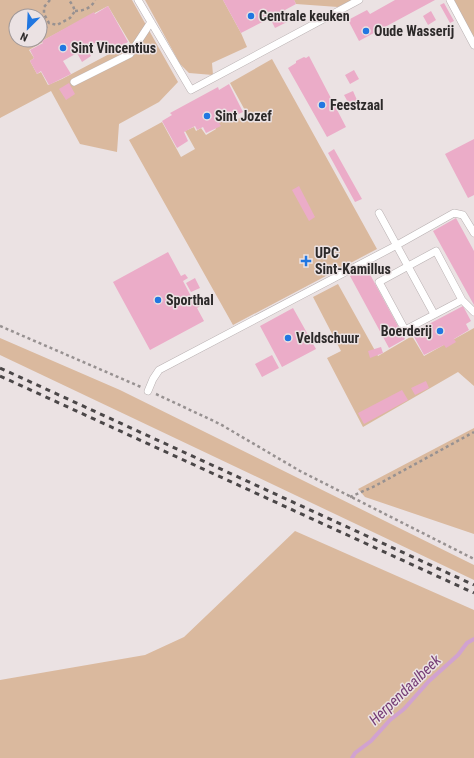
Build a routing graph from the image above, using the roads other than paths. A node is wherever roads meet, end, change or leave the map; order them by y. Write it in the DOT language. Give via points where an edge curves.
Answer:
graph roads {
  1 [pos="138,0"];
  2 [pos="359,0"];
  3 [pos="450,0"];
  4 [pos="151,22"];
  5 [pos="474,45"];
  6 [pos="74,82"];
  7 [pos="379,213"];
  8 [pos="474,233"];
  9 [pos="397,245"];
  10 [pos="408,266"];
  11 [pos="462,300"];
  12 [pos="474,312"];
  13 [pos="434,314"];
  14 [pos="148,391"];
  1 -- 4 [label="lane"];
  2 -- 4 [label="lane" via="191,90"];
  3 -- 5 [label="lane"];
  4 -- 6 [label="lane" via="130,54"];
  7 -- 9 [label="lane"];
  8 -- 9 [label="lane" via="463,215 454,213"];
  9 -- 10 [label="lane"];
  9 -- 14 [label="lane" via="159,370"];
  10 -- 11 [label="lane" via="436,251"];
  10 -- 13 [label="lane"];
  10 -- 13 [label="lane" via="379,282 405,330"];
  11 -- 12 [label="lane"];
  11 -- 13 [label="lane"];
}
